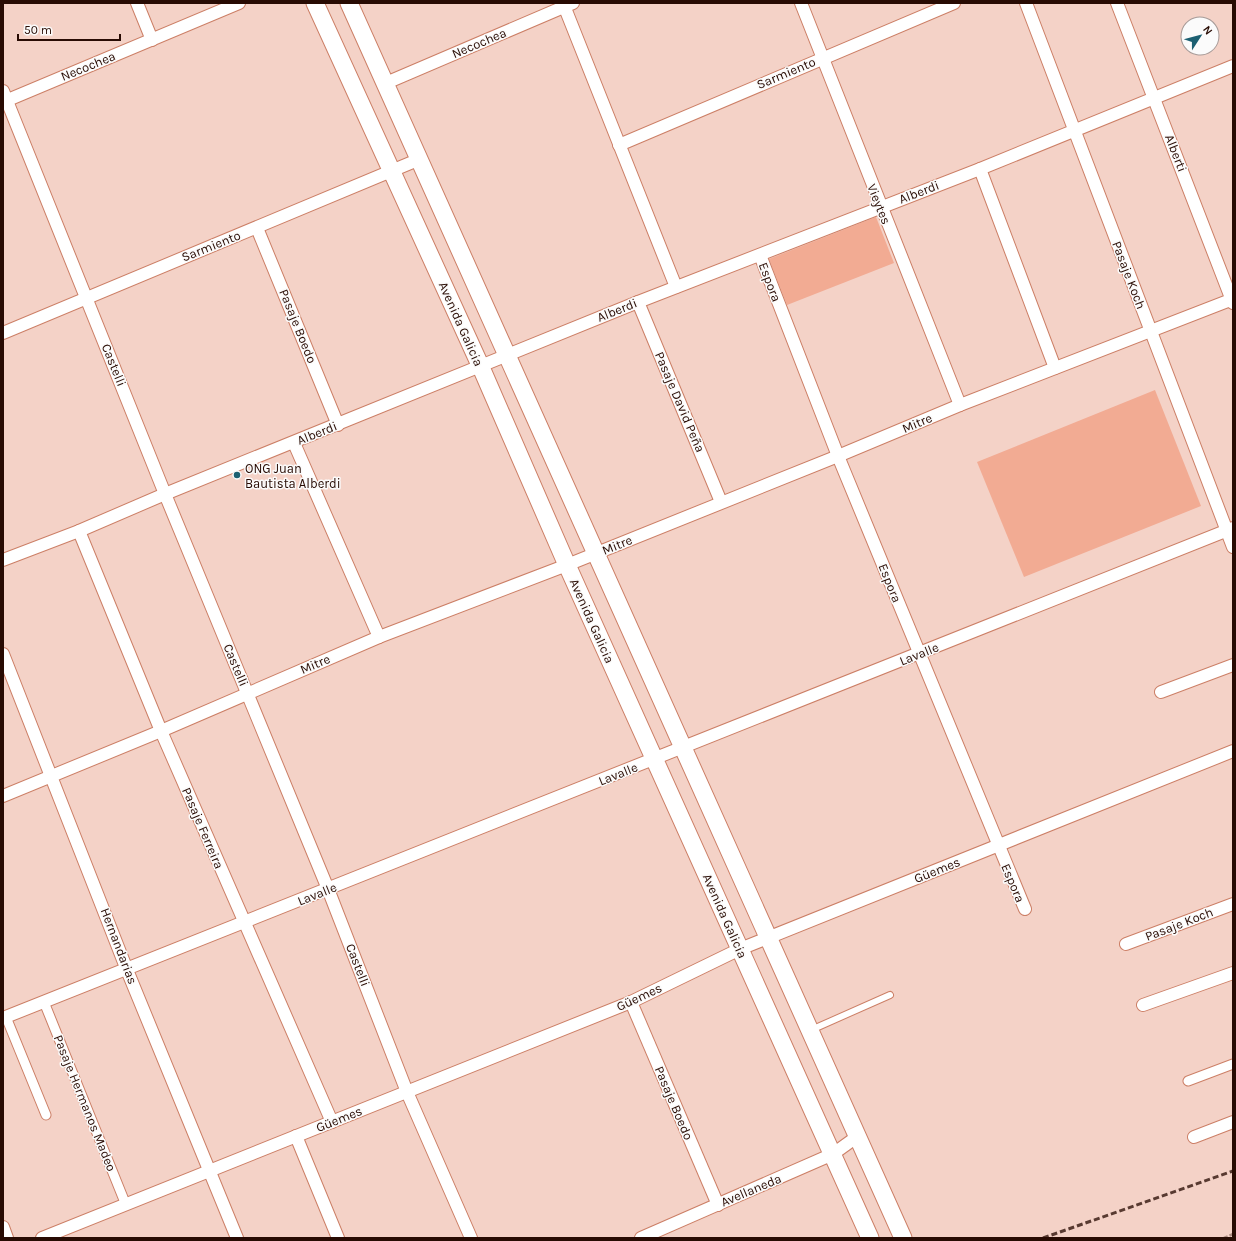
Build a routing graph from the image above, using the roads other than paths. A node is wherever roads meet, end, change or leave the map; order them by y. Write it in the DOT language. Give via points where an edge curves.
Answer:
graph roads {
  1 [pos="137,3"];
  2 [pos="239,3"];
  3 [pos="315,3"];
  4 [pos="349,3"];
  5 [pos="801,3"];
  6 [pos="954,3"];
  7 [pos="1026,3"];
  8 [pos="1117,3"];
  9 [pos="566,4"];
  10 [pos="152,40"];
  11 [pos="822,58"];
  12 [pos="1233,66"];
  13 [pos="386,83"];
  14 [pos="4,98"];
  15 [pos="1154,98"];
  16 [pos="1073,130"];
  17 [pos="619,145"];
  18 [pos="420,159"];
  19 [pos="980,169"];
  20 [pos="392,170"];
  21 [pos="880,207"];
  22 [pos="257,228"];
  23 [pos="760,255"];
  24 [pos="676,287"];
  25 [pos="87,297"];
  26 [pos="1232,301"];
  27 [pos="638,302"];
  28 [pos="1151,332"];
  29 [pos="3,333"];
  30 [pos="507,354"];
  31 [pos="480,365"];
  32 [pos="1055,368"];
  33 [pos="960,405"];
  34 [pos="338,425"];
  35 [pos="294,442"];
  36 [pos="838,456"];
  37 [pos="165,494"];
  38 [pos="721,502"];
  39 [pos="1230,529"];
  40 [pos="79,532"];
  41 [pos="1233,547"];
  42 [pos="596,553"];
  43 [pos="3,560"];
  44 [pos="567,565"];
  45 [pos="379,637"];
  46 [pos="3,654"];
  47 [pos="919,654"];
  48 [pos="1233,665"];
  49 [pos="247,692"];
  50 [pos="1161,692"];
  51 [pos="161,731"];
  52 [pos="684,747"];
  53 [pos="1233,751"];
  54 [pos="654,759"];
  55 [pos="52,775"];
  56 [pos="3,796"];
  57 [pos="998,846"];
  58 [pos="328,890"];
  59 [pos="1233,904"];
  60 [pos="1025,910"];
  61 [pos="244,923"];
  62 [pos="768,938"];
  63 [pos="1126,944"];
  64 [pos="740,949"];
  65 [pos="128,970"];
  66 [pos="1233,973"];
  67 [pos="890,995"];
  68 [pos="44,1002"];
  69 [pos="631,1002"];
  70 [pos="1143,1005"];
  71 [pos="5,1018"];
  72 [pos="809,1031"];
  73 [pos="1233,1064"];
  74 [pos="1188,1081"];
  75 [pos="407,1092"];
  76 [pos="46,1115"];
  77 [pos="332,1122"];
  78 [pos="1233,1122"];
  79 [pos="296,1136"];
  80 [pos="858,1136"];
  81 [pos="1194,1137"];
  82 [pos="833,1154"];
  83 [pos="209,1171"];
  84 [pos="126,1205"];
  85 [pos="718,1205"];
  86 [pos="3,1227"];
  87 [pos="7,1238"];
  88 [pos="42,1238"];
  89 [pos="237,1238"];
  90 [pos="338,1238"];
  91 [pos="471,1238"];
  92 [pos="641,1238"];
  93 [pos="870,1238"];
  94 [pos="903,1238"];
  1 -- 10 [label="street"];
  2 -- 10 [label="street, Necochea"];
  3 -- 20 [label="main road, Avenida Galicia"];
  4 -- 13 [label="main road"];
  5 -- 11 [label="street, Vieytes"];
  6 -- 11 [label="street, Sarmiento"];
  7 -- 16 [label="street, Pasaje Koch"];
  8 -- 15 [label="street, Alberti"];
  9 -- 13 [label="street, Necochea"];
  9 -- 17 [label="street"];
  10 -- 14 [label="street, Necochea"];
  11 -- 17 [label="street, Sarmiento"];
  11 -- 21 [label="street, Vieytes"];
  12 -- 15 [label="street, Alberdi"];
  13 -- 18 [label="main road"];
  14 -- 25 [label="street, Castelli"];
  15 -- 16 [label="street, Alberdi"];
  15 -- 26 [label="street, Alberti"];
  16 -- 19 [label="street, Alberdi"];
  16 -- 28 [label="street, Pasaje Koch"];
  17 -- 24 [label="street"];
  18 -- 20 [label="street, Sarmiento"];
  18 -- 30 [label="main road"];
  19 -- 21 [label="street, Alberdi"];
  19 -- 32 [label="street"];
  20 -- 22 [label="street, Sarmiento"];
  20 -- 31 [label="main road, Avenida Galicia"];
  21 -- 23 [label="street, Alberdi"];
  21 -- 33 [label="street, Vieytes"];
  22 -- 25 [label="street, Sarmiento"];
  22 -- 34 [label="street, Pasaje Boedo"];
  23 -- 24 [label="street, Alberdi"];
  23 -- 36 [label="street, Espora"];
  24 -- 27 [label="street, Alberdi"];
  25 -- 29 [label="street, Sarmiento"];
  25 -- 37 [label="street, Castelli"];
  26 -- 28 [label="street, Mitre"];
  27 -- 30 [label="street, Alberdi"];
  27 -- 38 [label="street, Pasaje David Peña"];
  28 -- 32 [label="street, Mitre"];
  28 -- 39 [label="street, Pasaje Koch"];
  30 -- 31 [label="street, Alberdi"];
  30 -- 42 [label="main road"];
  31 -- 34 [label="street, Alberdi"];
  31 -- 44 [label="main road, Avenida Galicia"];
  32 -- 33 [label="street, Mitre"];
  33 -- 36 [label="street, Mitre"];
  34 -- 35 [label="street, Alberdi"];
  35 -- 37 [label="street, Alberdi"];
  35 -- 45 [label="street"];
  36 -- 38 [label="street, Mitre"];
  36 -- 47 [label="street, Espora"];
  37 -- 40 [label="street, Alberdi"];
  37 -- 49 [label="street, Castelli"];
  38 -- 42 [label="street, Mitre"];
  39 -- 41 [label="street, Pasaje Koch"];
  39 -- 47 [label="street, Lavalle"];
  40 -- 43 [label="street, Alberdi"];
  40 -- 51 [label="street, Pasaje Ferreira"];
  42 -- 44 [label="street, Mitre"];
  42 -- 52 [label="main road"];
  44 -- 45 [label="street, Mitre"];
  44 -- 54 [label="main road, Avenida Galicia"];
  45 -- 49 [label="street, Mitre"];
  46 -- 55 [label="street, Hernandarias"];
  47 -- 52 [label="street, Lavalle"];
  47 -- 57 [label="street, Espora"];
  48 -- 50 [label="street"];
  49 -- 51 [label="street, Mitre"];
  49 -- 58 [label="street, Castelli"];
  51 -- 55 [label="street, Mitre"];
  51 -- 61 [label="street, Pasaje Ferreira"];
  52 -- 54 [label="street, Lavalle"];
  52 -- 62 [label="main road"];
  53 -- 57 [label="street, Güemes"];
  54 -- 58 [label="street, Lavalle"];
  54 -- 64 [label="main road, Avenida Galicia"];
  55 -- 56 [label="street, Mitre"];
  55 -- 65 [label="street, Hernandarias"];
  57 -- 60 [label="street, Espora"];
  57 -- 62 [label="street, Güemes"];
  58 -- 61 [label="street, Lavalle"];
  58 -- 75 [label="street, Castelli"];
  59 -- 63 [label="street, Pasaje Koch"];
  61 -- 65 [label="street, Lavalle"];
  61 -- 77 [label="street, Pasaje Ferreira"];
  62 -- 64 [label="street, Güemes"];
  62 -- 72 [label="main road"];
  64 -- 69 [label="street, Güemes"];
  64 -- 82 [label="main road, Avenida Galicia"];
  65 -- 68 [label="street, Lavalle"];
  65 -- 83 [label="street, Hernandarias"];
  66 -- 70 [label="street"];
  67 -- 72 [label="lane"];
  68 -- 71 [label="street, Lavalle"];
  68 -- 84 [label="street, Pasaje Hermanos Madeo"];
  69 -- 75 [label="street, Güemes"];
  69 -- 85 [label="street, Pasaje Boedo"];
  71 -- 76 [label="street"];
  72 -- 80 [label="main road"];
  73 -- 74 [label="street"];
  75 -- 77 [label="street, Güemes"];
  75 -- 91 [label="street, Castelli"];
  77 -- 79 [label="street, Güemes"];
  78 -- 81 [label="street"];
  79 -- 83 [label="street, Güemes"];
  79 -- 90 [label="street"];
  80 -- 82 [label="street, Avellaneda"];
  80 -- 94 [label="main road"];
  82 -- 85 [label="street, Avellaneda"];
  82 -- 93 [label="main road, Avenida Galicia"];
  83 -- 84 [label="street, Güemes"];
  83 -- 89 [label="street, Hernandarias"];
  84 -- 88 [label="street, Güemes"];
  85 -- 92 [label="street, Avellaneda"];
  86 -- 87 [label="street"];
}
